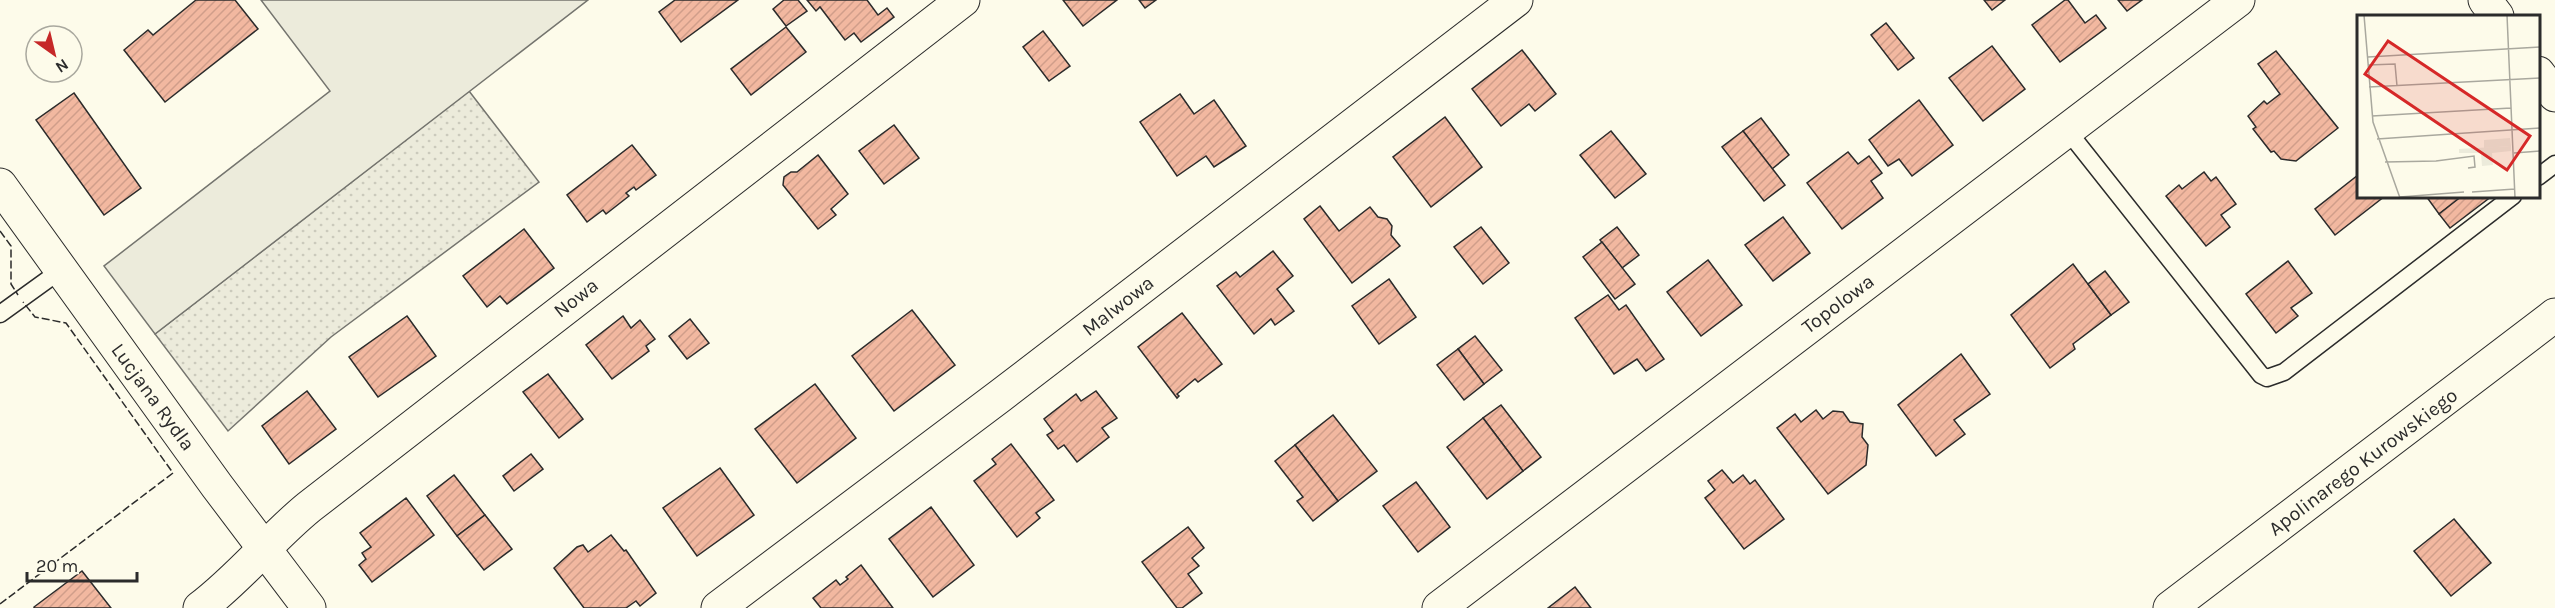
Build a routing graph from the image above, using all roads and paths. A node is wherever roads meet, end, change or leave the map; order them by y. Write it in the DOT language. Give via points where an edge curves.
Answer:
graph roads {
  1 [pos="963,0"];
  2 [pos="1516,0"];
  3 [pos="2238,0"];
  4 [pos="2485,0"];
  5 [pos="2496,15"];
  6 [pos="2540,76"];
  7 [pos="2555,95"];
  8 [pos="2067,130"];
  9 [pos="2555,164"];
  10 [pos="2540,175"];
  11 [pos="0,184"];
  12 [pos="2510,198"];
  13 [pos="61,270"];
  14 [pos="0,314"];
  15 [pos="2555,315"];
  16 [pos="264,548"];
  17 [pos="200,608"];
  18 [pos="309,608"];
  19 [pos="718,608"];
  20 [pos="1439,608"];
  21 [pos="2170,608"];
  1 -- 16 [label="street, Nowa" via="309,507"];
  2 -- 19 [label="street, Malwowa"];
  3 -- 8 [label="street, Topolowa"];
  4 -- 5 [label="street"];
  6 -- 7 [label="street"];
  8 -- 12 [label="lane" via="2267,378 2284,372"];
  8 -- 20 [label="street, Topolowa"];
  9 -- 10 [label="lane"];
  11 -- 13 [label="street, Lucjana Rydla"];
  13 -- 14 [label="lane"];
  13 -- 16 [label="street, Lucjana Rydla"];
  15 -- 21 [label="street, Apolinarego Kurowskiego"];
  16 -- 17 [label="street, Nowa"];
  16 -- 18 [label="street, Lucjana Rydla"];
}
